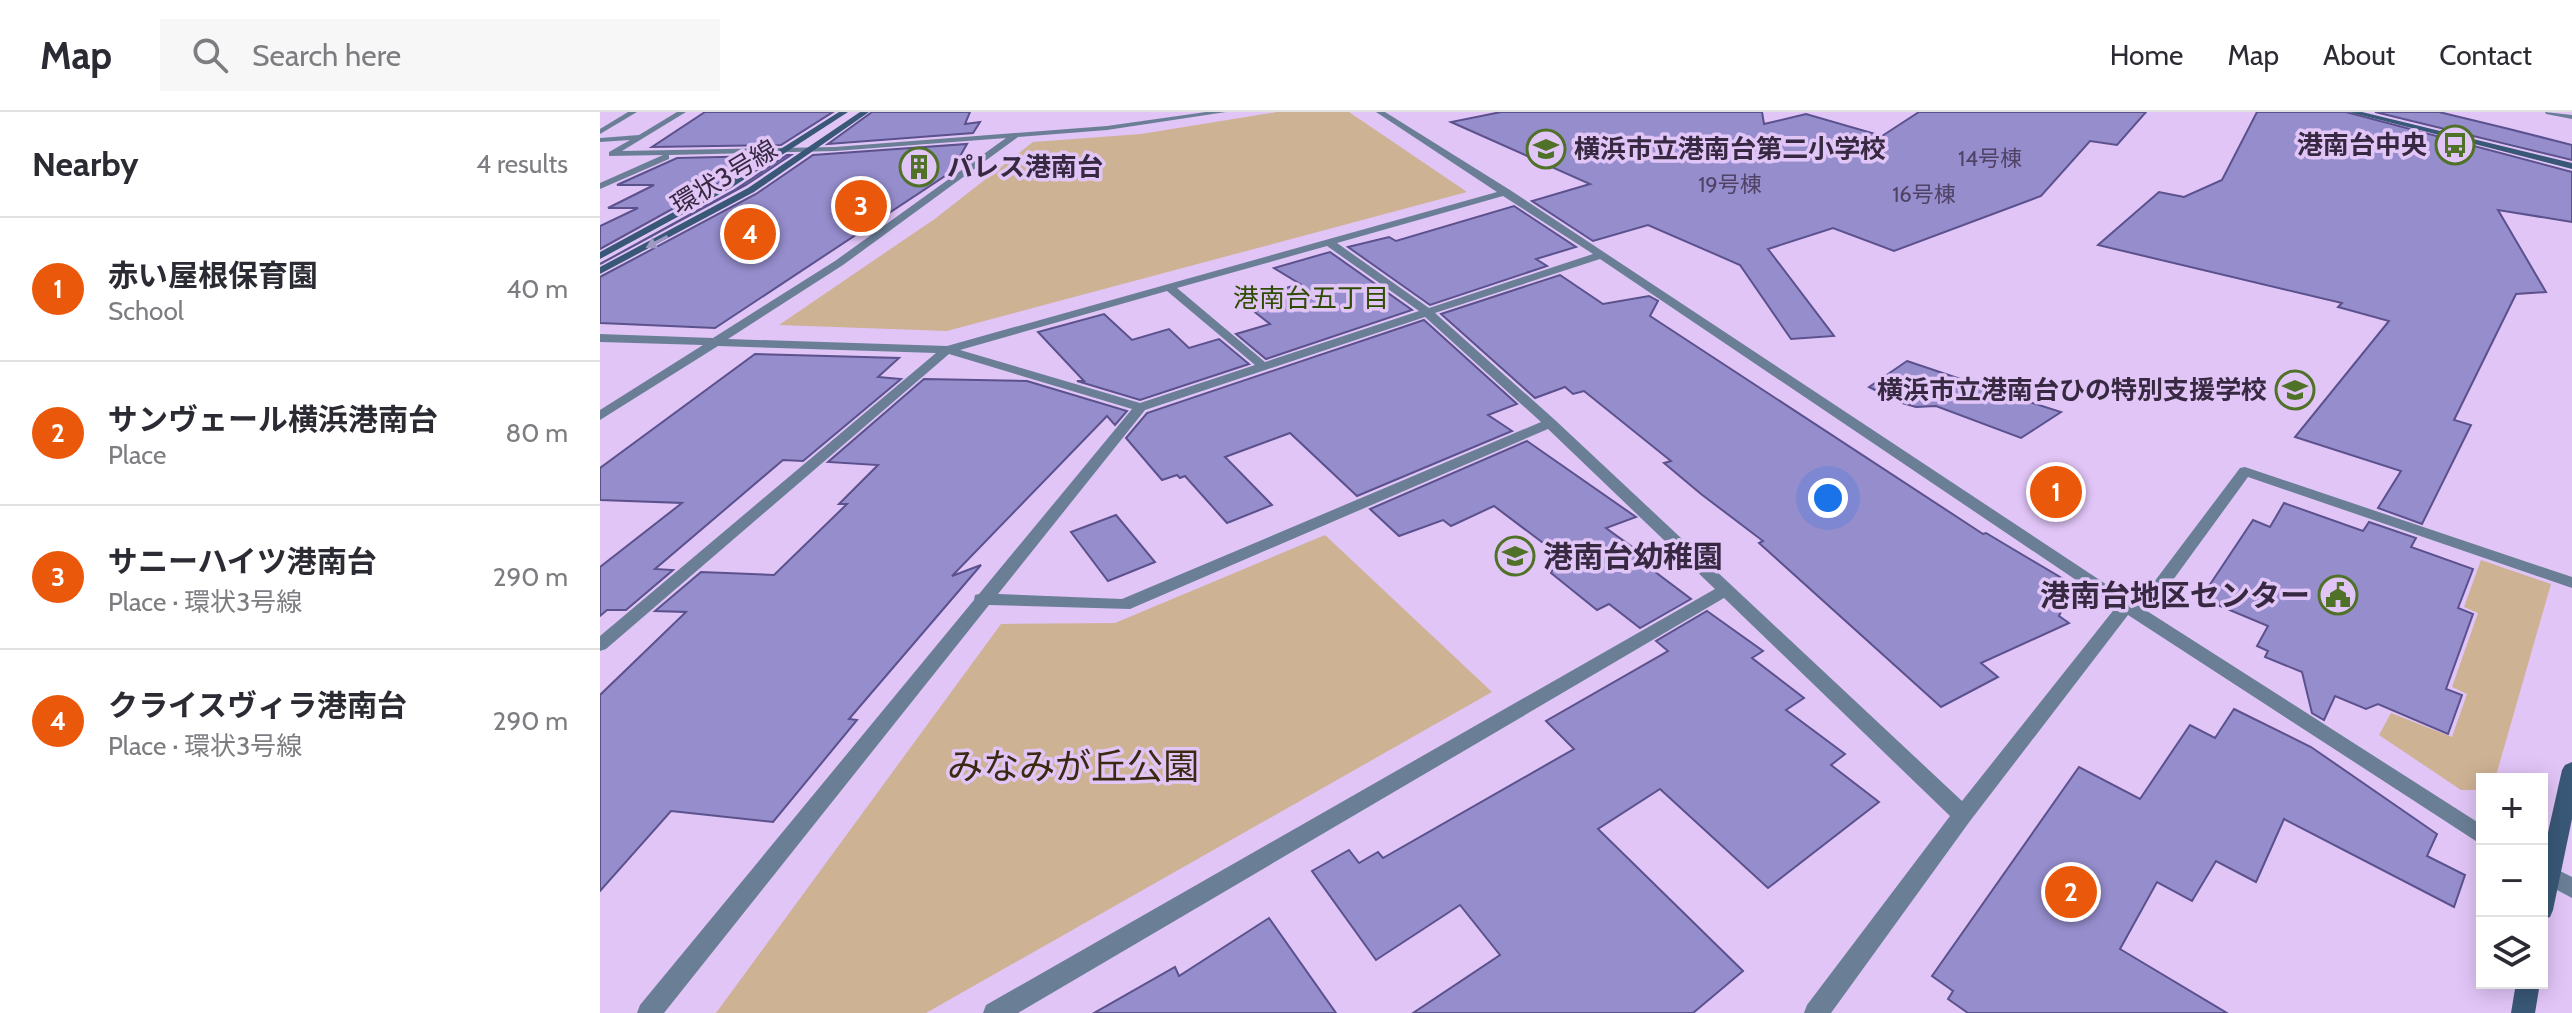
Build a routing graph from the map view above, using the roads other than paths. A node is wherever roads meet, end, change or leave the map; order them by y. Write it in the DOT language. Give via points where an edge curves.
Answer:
graph roads {
  1 [pos="633,112"];
  2 [pos="682,112"];
  3 [pos="844,112"];
  4 [pos="865,112"];
  5 [pos="1222,112"];
  6 [pos="1380,112"];
  7 [pos="2353,112"];
  8 [pos="2549,112"];
  9 [pos="2572,117"];
  10 [pos="600,132"];
  11 [pos="1019,133"];
  12 [pos="641,137"];
  13 [pos="600,140"];
  14 [pos="813,149"];
  15 [pos="786,151"];
  16 [pos="612,154"];
  17 [pos="671,154"];
  18 [pos="600,159"];
  19 [pos="2572,166"];
  20 [pos="600,186"];
  21 [pos="1507,192"];
  22 [pos="1330,243"];
  23 [pos="1601,255"];
  24 [pos="600,256"];
  25 [pos="600,271"];
  26 [pos="1169,287"];
  27 [pos="1427,312"];
  28 [pos="600,338"];
  29 [pos="716,343"];
  30 [pos="947,350"];
  31 [pos="1263,366"];
  32 [pos="1140,407"];
  33 [pos="600,416"];
  34 [pos="1550,423"];
  35 [pos="2572,583"];
  36 [pos="1723,591"];
  37 [pos="2151,598"];
  38 [pos="981,599"];
  39 [pos="2126,606"];
  40 [pos="600,645"];
  41 [pos="2572,770"];
  42 [pos="1963,815"];
  43 [pos="2476,832"];
  44 [pos="2548,862"];
  45 [pos="2548,875"];
  46 [pos="2572,888"];
  47 [pos="2527,989"];
  48 [pos="649,1013"];
  49 [pos="995,1013"];
  50 [pos="1816,1013"];
  51 [pos="2523,1013"];
  1 -- 10 [label="street"];
  2 -- 12 [label="street"];
  3 -- 15 [label="street, 環状3号線"];
  4 -- 14 [label="street, 環状3号線"];
  5 -- 11 [label="street"];
  6 -- 21 [label="street"];
  7 -- 19 [label="street"];
  8 -- 9 [label="street"];
  11 -- 14 [label="street"];
  11 -- 29 [label="street" via="839,263"];
  12 -- 13 [label="street"];
  12 -- 16 [label="street"];
  14 -- 15 [label="street"];
  14 -- 25 [label="street, 環状3号線, one-way" via="751,190"];
  15 -- 17 [label="street"];
  15 -- 24 [label="street, 環状3号線"];
  16 -- 17 [label="street"];
  16 -- 18 [label="street"];
  17 -- 20 [label="street"];
  21 -- 22 [label="street"];
  21 -- 23 [label="street"];
  22 -- 26 [label="street"];
  22 -- 27 [label="street"];
  23 -- 27 [label="street"];
  23 -- 39 [label="street"];
  26 -- 30 [label="street"];
  26 -- 31 [label="street"];
  27 -- 31 [label="street"];
  27 -- 34 [label="street"];
  28 -- 29 [label="street"];
  29 -- 30 [label="street"];
  29 -- 33 [label="street"];
  30 -- 32 [label="street"];
  30 -- 40 [label="street"];
  31 -- 32 [label="street"];
  32 -- 38 [label="street"];
  34 -- 36 [label="street"];
  34 -- 38 [label="street" via="1124,605"];
  35 -- 37 [label="street" via="2245,471"];
  36 -- 42 [label="street"];
  36 -- 49 [label="street"];
  38 -- 48 [label="street"];
  39 -- 42 [label="street"];
  39 -- 43 [label="street"];
  41 -- 44 [label="street"];
  42 -- 50 [label="street"];
  45 -- 46 [label="street"];
  47 -- 51 [label="street"];
}
